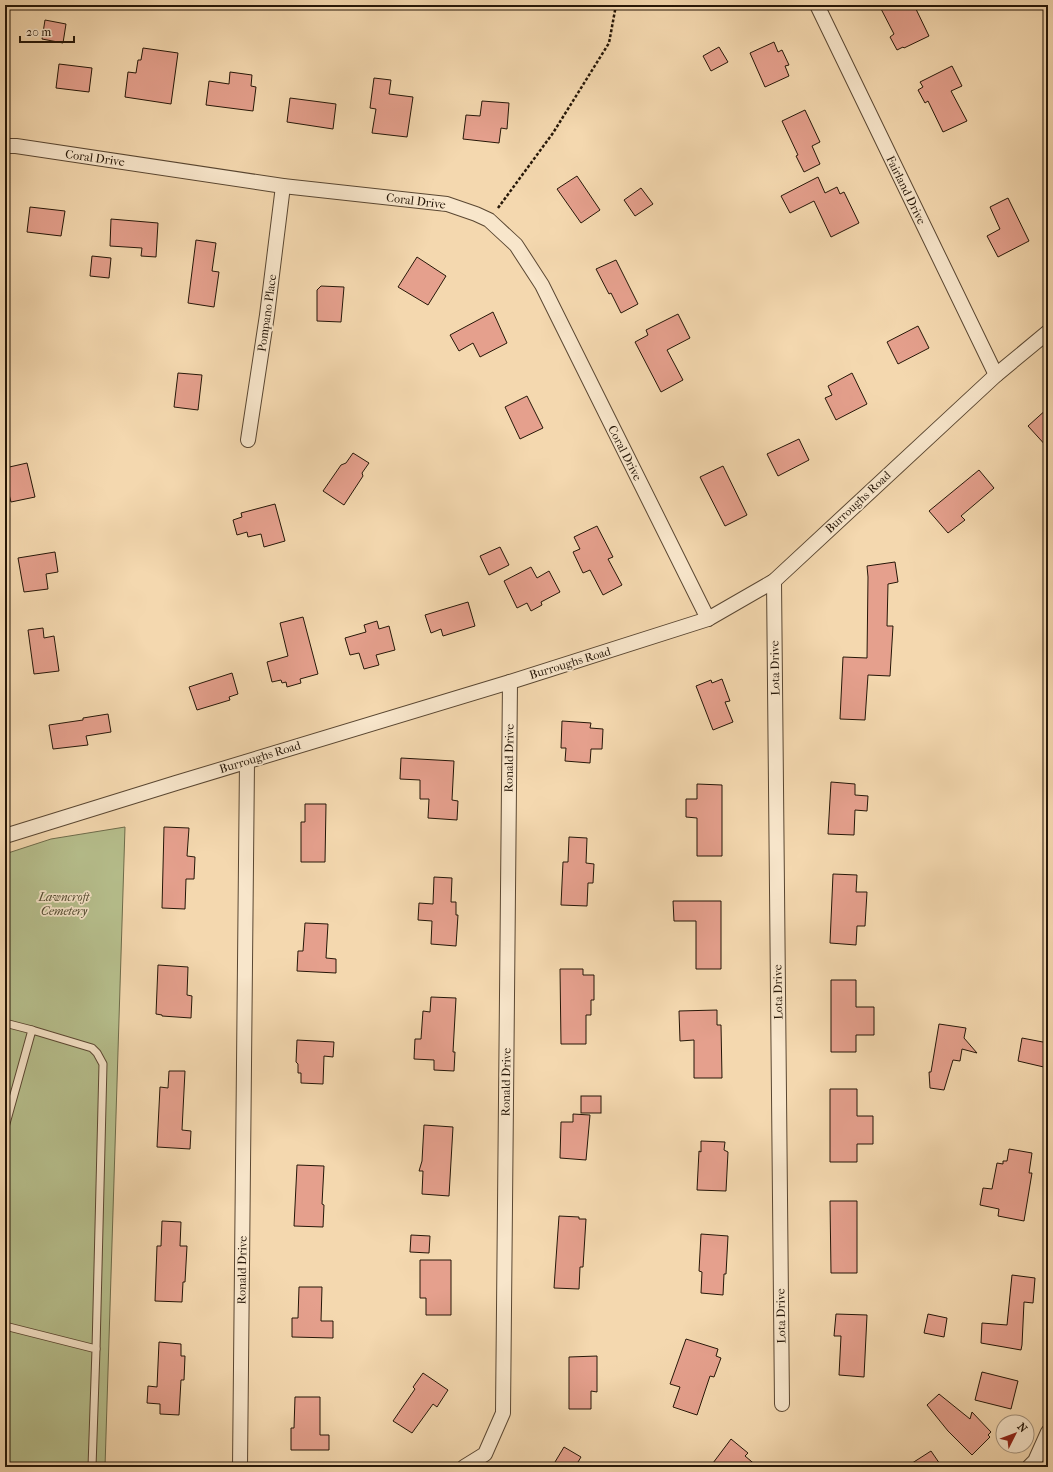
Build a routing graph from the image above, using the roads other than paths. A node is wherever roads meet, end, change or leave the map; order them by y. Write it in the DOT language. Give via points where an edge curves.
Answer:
graph roads {
  1 [pos="817,5"];
  2 [pos="5,146"];
  3 [pos="283,186"];
  4 [pos="1048,332"];
  5 [pos="996,375"];
  6 [pos="248,440"];
  7 [pos="774,581"];
  8 [pos="708,620"];
  9 [pos="510,682"];
  10 [pos="247,762"];
  11 [pos="5,836"];
  12 [pos="5,1023"];
  13 [pos="32,1030"];
  14 [pos="5,1127"];
  15 [pos="5,1326"];
  16 [pos="96,1349"];
  17 [pos="782,1404"];
  18 [pos="1048,1432"];
  19 [pos="92,1467"];
  20 [pos="240,1467"];
  21 [pos="464,1467"];
  22 [pos="1029,1467"];
  1 -- 5 [label="street, Fairland Drive"];
  2 -- 3 [label="street, Coral Drive"];
  3 -- 6 [label="street, Pompano Place"];
  3 -- 8 [label="street, Coral Drive" via="447,204 490,220 516,245 542,285"];
  4 -- 5 [label="street, Burroughs Road"];
  5 -- 7 [label="street, Burroughs Road"];
  7 -- 8 [label="street, Burroughs Road"];
  7 -- 17 [label="street, Lota Drive"];
  8 -- 9 [label="street, Burroughs Road"];
  9 -- 10 [label="street, Burroughs Road"];
  9 -- 21 [label="street, Ronald Drive" via="503,1413 485,1454"];
  10 -- 11 [label="street, Burroughs Road"];
  10 -- 20 [label="street, Ronald Drive"];
  12 -- 13 [label="lane"];
  13 -- 14 [label="lane"];
  13 -- 16 [label="lane" via="92,1048 103,1064"];
  15 -- 16 [label="lane"];
  16 -- 19 [label="lane"];
  18 -- 22 [label="street" via="1035,1461"];
}
